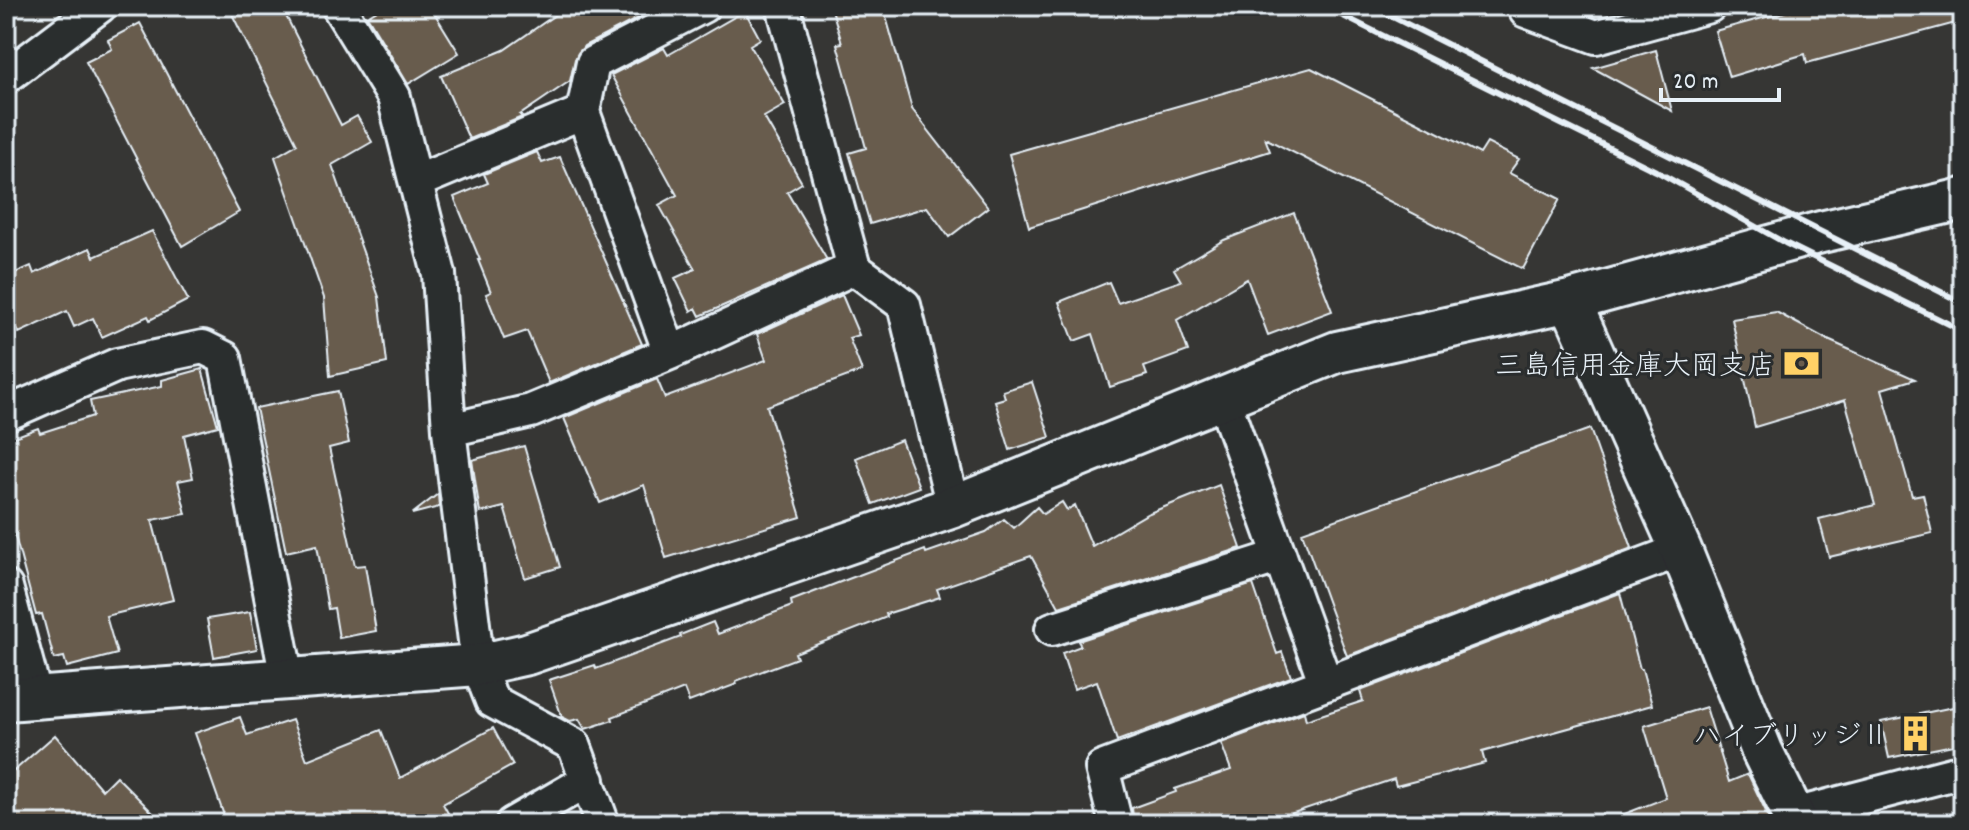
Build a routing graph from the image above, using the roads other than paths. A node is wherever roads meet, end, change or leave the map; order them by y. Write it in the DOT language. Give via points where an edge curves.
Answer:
graph roads {
  1 [pos="100,6"];
  2 [pos="338,6"];
  3 [pos="703,6"];
  4 [pos="783,6"];
  5 [pos="1524,6"];
  6 [pos="1709,6"];
  7 [pos="6,77"];
  8 [pos="583,112"];
  9 [pos="416,182"];
  10 [pos="1963,199"];
  11 [pos="854,268"];
  12 [pos="1570,301"];
  13 [pos="670,353"];
  14 [pos="1223,398"];
  15 [pos="6,414"];
  16 [pos="449,430"];
  17 [pos="953,507"];
  18 [pos="1681,550"];
  19 [pos="1280,556"];
  20 [pos="6,587"];
  21 [pos="1052,629"];
  22 [pos="478,665"];
  23 [pos="287,679"];
  24 [pos="1326,684"];
  25 [pos="21,699"];
  26 [pos="1963,771"];
  27 [pos="588,780"];
  28 [pos="1796,819"];
  29 [pos="512,824"];
  30 [pos="603,824"];
  31 [pos="1116,824"];
  1 -- 7 [label="street"];
  2 -- 9 [label="street" via="394,97"];
  3 -- 8 [label="street" via="593,63"];
  4 -- 11 [label="street"];
  5 -- 6 [label="street" via="1596,37"];
  8 -- 9 [label="street"];
  8 -- 13 [label="street"];
  9 -- 16 [label="street" via="439,274"];
  10 -- 12 [label="street"];
  11 -- 13 [label="street"];
  11 -- 17 [label="street" via="904,305"];
  12 -- 14 [label="street" via="1337,352"];
  12 -- 18 [label="street"];
  13 -- 16 [label="street" via="531,411"];
  14 -- 17 [label="street"];
  14 -- 19 [label="street"];
  15 -- 23 [label="street" via="117,365 203,347 225,358"];
  16 -- 22 [label="street"];
  17 -- 22 [label="street" via="527,654"];
  18 -- 24 [label="street"];
  18 -- 28 [label="street" via="1762,751"];
  19 -- 21 [label="street"];
  19 -- 24 [label="street"];
  20 -- 25 [label="street"];
  22 -- 23 [label="street"];
  22 -- 27 [label="street" via="492,701 574,745"];
  23 -- 25 [label="street"];
  24 -- 31 [label="street" via="1102,768"];
  26 -- 28 [label="street"];
  27 -- 29 [label="street"];
  27 -- 30 [label="street"];
}
